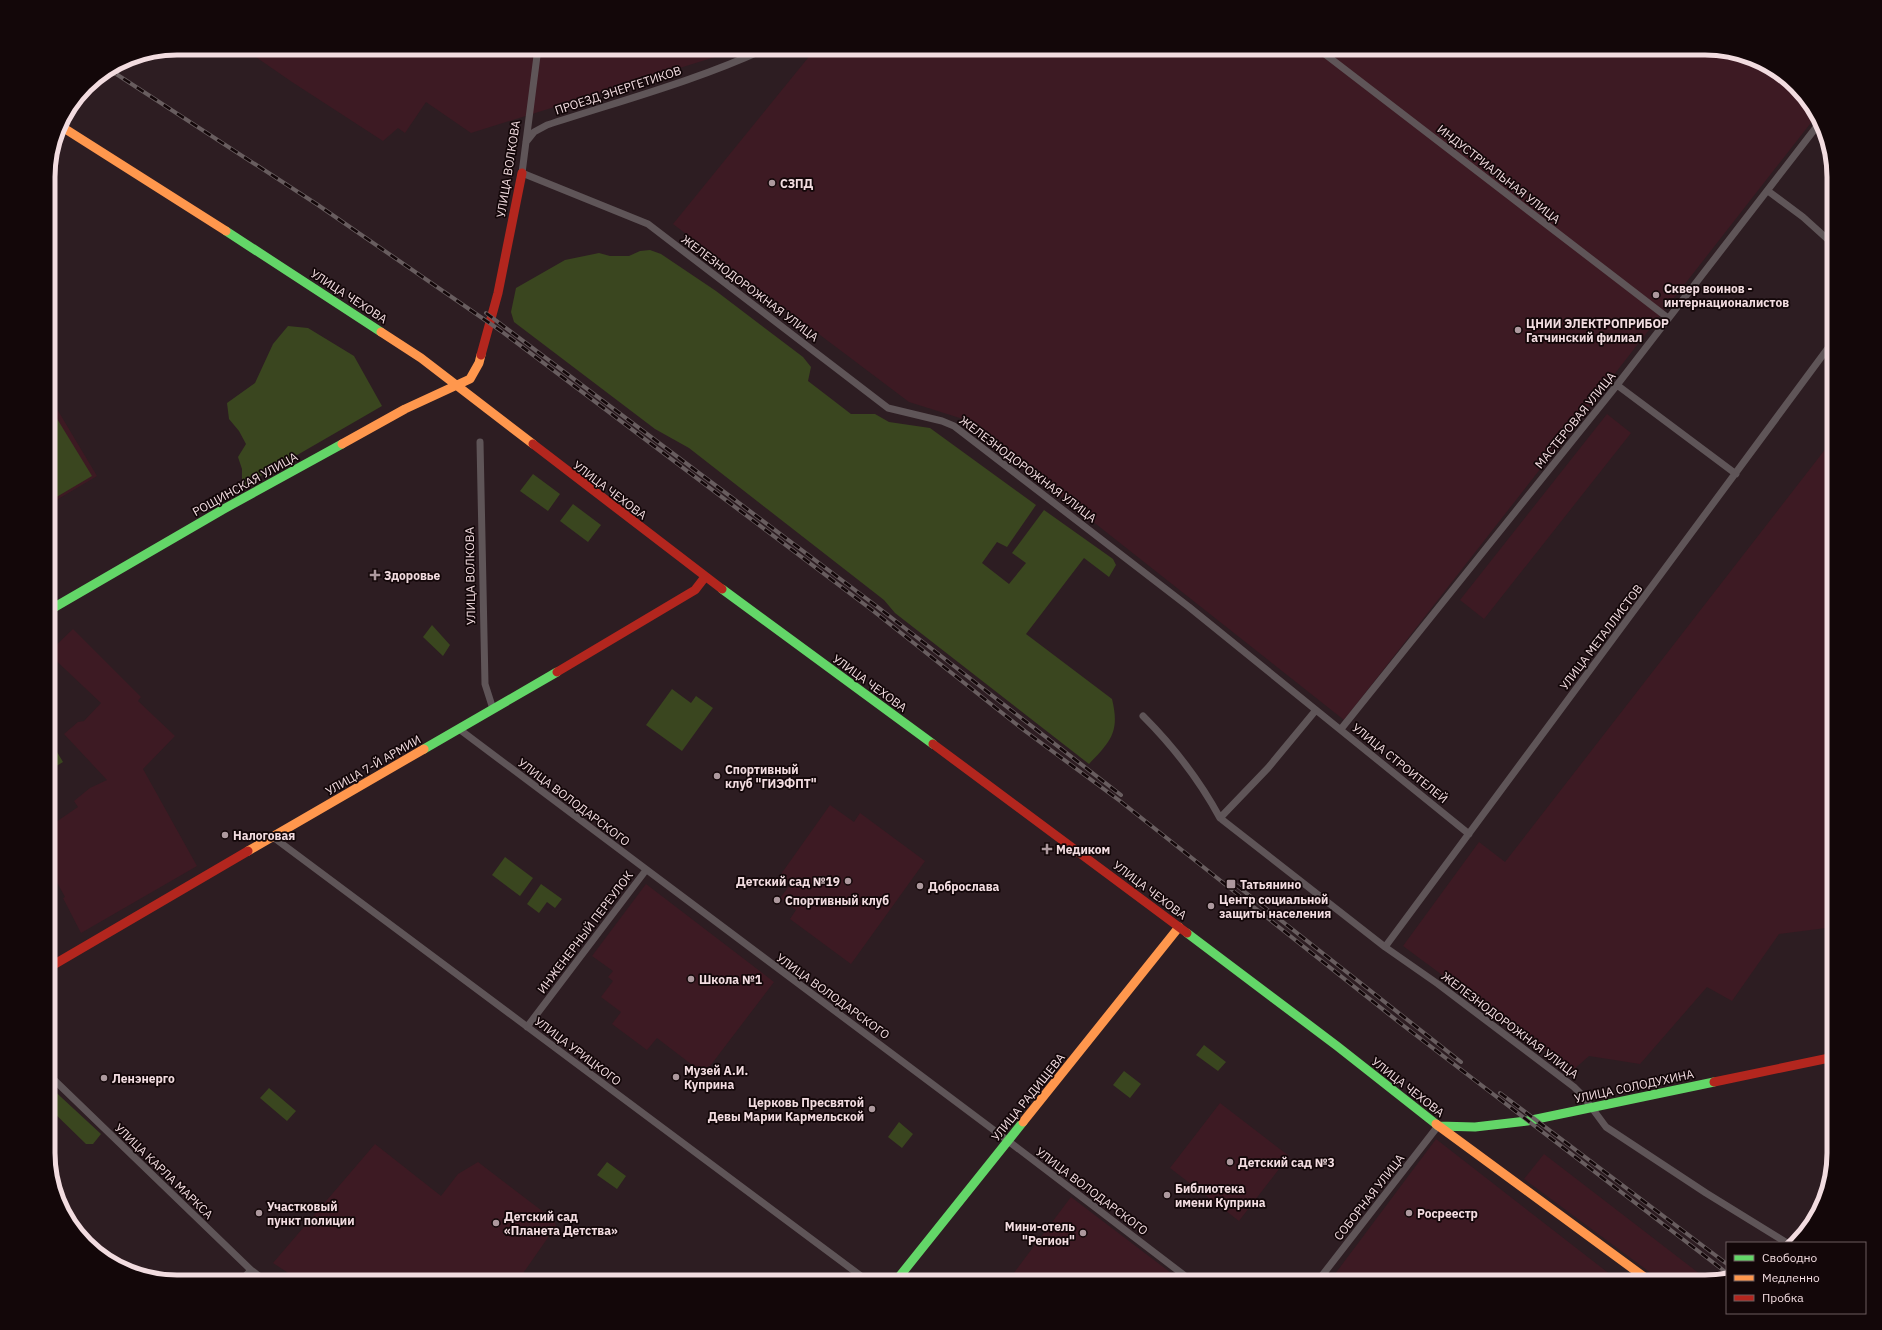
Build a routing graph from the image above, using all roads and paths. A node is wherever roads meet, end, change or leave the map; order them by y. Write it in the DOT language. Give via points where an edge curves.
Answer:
graph roads {
  1 [pos="537,55"];
  2 [pos="752,55"];
  3 [pos="1326,55"];
  4 [pos="1816,127"];
  5 [pos="65,129"];
  6 [pos="526,142"];
  7 [pos="522,173"];
  8 [pos="1768,191"];
  9 [pos="1827,239"];
  10 [pos="1668,318"];
  11 [pos="1827,350"];
  12 [pos="457,385"];
  13 [pos="1617,385"];
  14 [pos="480,442"];
  15 [pos="1736,474"];
  16 [pos="705,578"];
  17 [pos="55,607"];
  18 [pos="493,709"];
  19 [pos="1316,710"];
  20 [pos="1143,716"];
  21 [pos="459,729"];
  22 [pos="1341,729"];
  23 [pos="1220,818"];
  24 [pos="1469,834"];
  25 [pos="273,837"];
  26 [pos="646,870"];
  27 [pos="1179,927"];
  28 [pos="1385,947"];
  29 [pos="55,964"];
  30 [pos="527,1027"];
  31 [pos="1827,1058"];
  32 [pos="55,1081"];
  33 [pos="1590,1107"];
  34 [pos="1438,1126"];
  35 [pos="1475,1127"];
  36 [pos="1008,1141"];
  37 [pos="1464,1146"];
  38 [pos="1786,1242"];
  39 [pos="251,1270"];
  40 [pos="246,1275"];
  41 [pos="258,1275"];
  42 [pos="860,1275"];
  43 [pos="901,1275"];
  44 [pos="1184,1275"];
  45 [pos="1322,1275"];
  46 [pos="1641,1275"];
  1 -- 6 [label="street, УЛИЦА ВОЛКОВА"];
  2 -- 6 [label="street, ПРОЕЗД ЭНЕРГЕТИКОВ" via="694,78 547,125 534,132"];
  3 -- 10 [label="street, ИНДУСТРИАЛЬНАЯ УЛИЦА"];
  4 -- 8 [label="street, МАСТЕРОВАЯ УЛИЦА"];
  5 -- 12 [label="street, УЛИЦА ЧЕХОВА" via="296,276 421,358"];
  6 -- 7 [label="street, УЛИЦА ВОЛКОВА"];
  7 -- 12 [label="street, УЛИЦА ВОЛКОВА" via="498,293 476,372 470,379"];
  7 -- 19 [label="street, ЖЕЛЕЗНОДОРОЖНАЯ УЛИЦА" via="648,224 888,408 936,419 954,426 1189,607"];
  8 -- 9 [label="street"];
  8 -- 10 [label="street, МАСТЕРОВАЯ УЛИЦА"];
  10 -- 13 [label="street, МАСТЕРОВАЯ УЛИЦА"];
  11 -- 15 [label="street, УЛИЦА МЕТАЛЛИСТОВ"];
  12 -- 16 [label="street, УЛИЦА ЧЕХОВА"];
  12 -- 17 [label="street, РОЩИНСКАЯ УЛИЦА" via="405,409 222,510"];
  13 -- 15 [label="street"];
  13 -- 22 [label="street, МАСТЕРОВАЯ УЛИЦА"];
  14 -- 18 [label="street, УЛИЦА ВОЛКОВА" via="485,684"];
  15 -- 24 [label="street, УЛИЦА МЕТАЛЛИСТОВ"];
  16 -- 18 [label="street, УЛИЦА 7-Й АРМИИ" via="695,590"];
  16 -- 27 [label="street, УЛИЦА ЧЕХОВА" via="1036,819"];
  18 -- 21 [label="street, УЛИЦА 7-Й АРМИИ"];
  19 -- 22 [label="street, УЛИЦА СТРОИТЕЛЕЙ"];
  19 -- 23 [label="street" via="1268,768"];
  20 -- 23 [label="street, ЖЕЛЕЗНОДОРОЖНАЯ УЛИЦА" via="1170,746 1208,797"];
  21 -- 25 [label="street, УЛИЦА 7-Й АРМИИ"];
  21 -- 26 [label="street, УЛИЦА ВОЛОДАРСКОГО"];
  22 -- 24 [label="street, УЛИЦА СТРОИТЕЛЕЙ"];
  23 -- 28 [label="street, ЖЕЛЕЗНОДОРОЖНАЯ УЛИЦА"];
  24 -- 28 [label="street, УЛИЦА МЕТАЛЛИСТОВ"];
  25 -- 29 [label="street, УЛИЦА 7-Й АРМИИ"];
  25 -- 30 [label="street, УЛИЦА УРИЦКОГО"];
  26 -- 30 [label="street, ИНЖЕНЕРНЫЙ ПЕРЕУЛОК"];
  26 -- 36 [label="street, УЛИЦА ВОЛОДАРСКОГО"];
  27 -- 34 [label="street, УЛИЦА ЧЕХОВА"];
  27 -- 36 [label="street, УЛИЦА РАДИЩЕВА"];
  28 -- 33 [label="street, ЖЕЛЕЗНОДОРОЖНАЯ УЛИЦА" via="1574,1087"];
  30 -- 42 [label="street, УЛИЦА УРИЦКОГО"];
  31 -- 33 [label="street, УЛИЦА СОЛОДУХИНА"];
  32 -- 39 [label="street, УЛИЦА КАРЛА МАРКСА"];
  33 -- 35 [label="street, УЛИЦА СОЛОДУХИНА" via="1527,1121"];
  33 -- 38 [label="street, ЖЕЛЕЗНОДОРОЖНАЯ УЛИЦА" via="1606,1127"];
  34 -- 35 [label="street, УЛИЦА СОЛОДУХИНА"];
  34 -- 37 [label="street, УЛИЦА ЧЕХОВА"];
  34 -- 45 [label="street, СОБОРНАЯ УЛИЦА"];
  35 -- 37 [label="street" via="1465,1134"];
  36 -- 43 [label="street, УЛИЦА РАДИЩЕВА"];
  36 -- 44 [label="street, УЛИЦА ВОЛОДАРСКОГО"];
  37 -- 46 [label="street, УЛИЦА ЧЕХОВА"];
  39 -- 40 [label="street"];
  39 -- 41 [label="street, УЛИЦА КАРЛА МАРКСА"];
}
